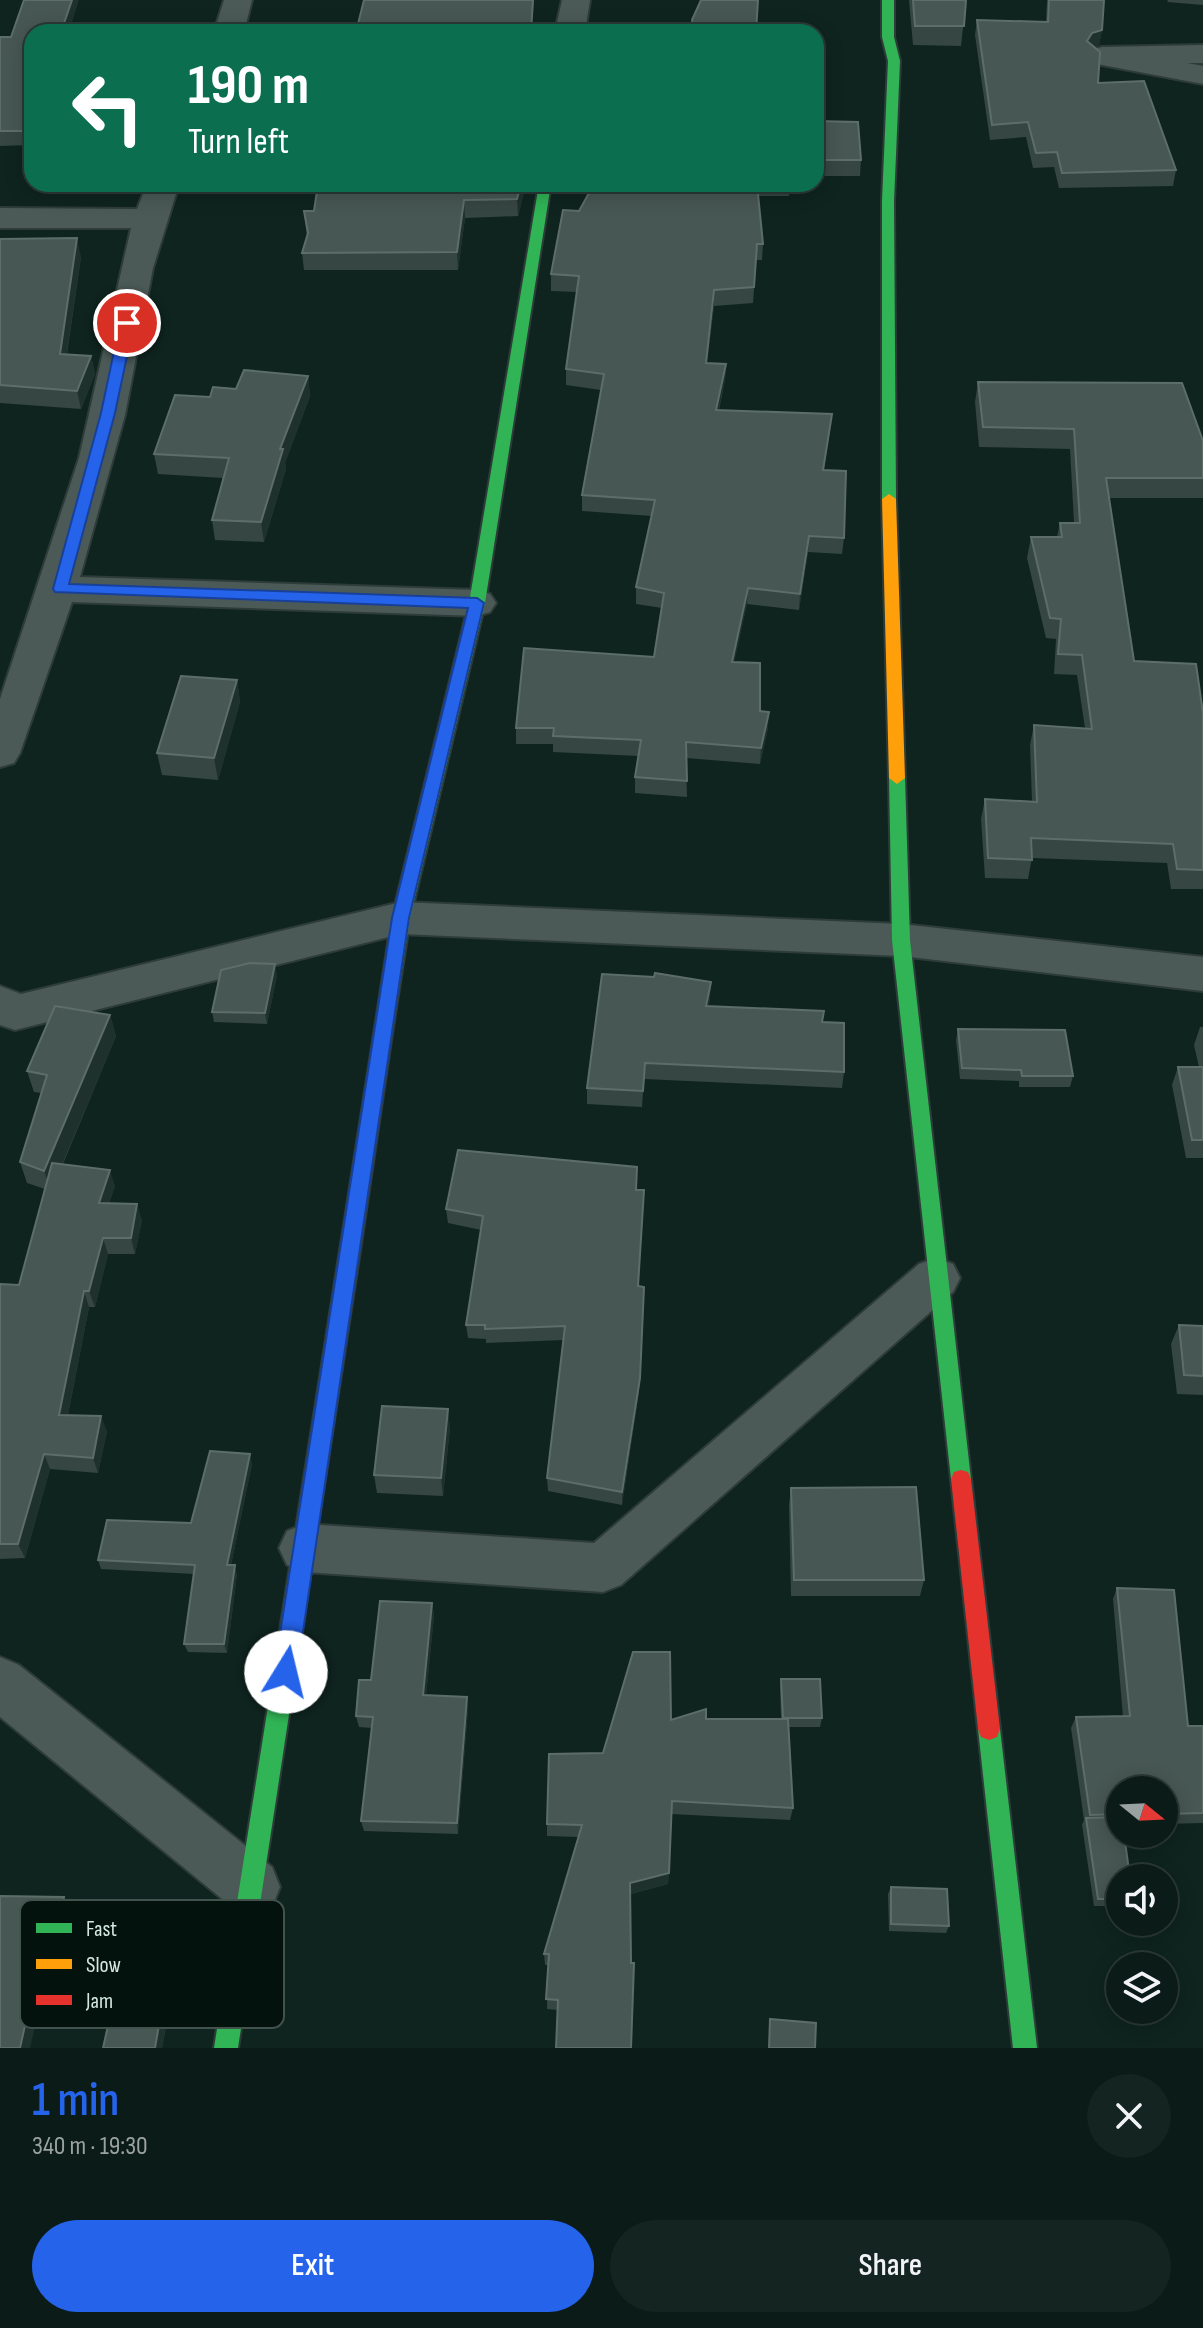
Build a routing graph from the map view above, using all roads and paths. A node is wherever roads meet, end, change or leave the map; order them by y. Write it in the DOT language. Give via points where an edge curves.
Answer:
graph roads {
  1 [pos="238,0"];
  2 [pos="576,0"];
  3 [pos="888,0"];
  4 [pos="231,24"];
  5 [pos="572,24"];
  6 [pos="1203,54"];
  7 [pos="1203,75"];
  8 [pos="159,192"];
  9 [pos="544,192"];
  10 [pos="0,218"];
  11 [pos="147,219"];
  12 [pos="60,589"];
  13 [pos="477,603"];
  14 [pos="0,753"];
  15 [pos="401,918"];
  16 [pos="901,940"];
  17 [pos="1203,974"];
  18 [pos="0,1003"];
  19 [pos="936,1278"];
  20 [pos="305,1548"];
  21 [pos="0,1683"];
  22 [pos="252,1887"];
  23 [pos="250,1900"];
  24 [pos="229,2028"];
  25 [pos="226,2048"];
  26 [pos="1025,2048"];
  1 -- 4 [label="street"];
  2 -- 5 [label="street"];
  3 -- 16 [label="street" via="894,61 888,465"];
  6 -- 7 [label="street" via="1102,56"];
  8 -- 11 [label="street"];
  9 -- 13 [label="street"];
  10 -- 11 [label="street"];
  11 -- 12 [label="street" via="108,413"];
  12 -- 13 [label="street"];
  12 -- 14 [label="street"];
  13 -- 15 [label="street"];
  15 -- 16 [label="street"];
  15 -- 18 [label="street" via="15,1013"];
  15 -- 20 [label="street"];
  16 -- 17 [label="street"];
  16 -- 19 [label="street"];
  19 -- 20 [label="street" via="603,1568"];
  19 -- 26 [label="street"];
  20 -- 22 [label="street"];
  21 -- 22 [label="street"];
  22 -- 23 [label="street"];
  24 -- 25 [label="street"];
}
